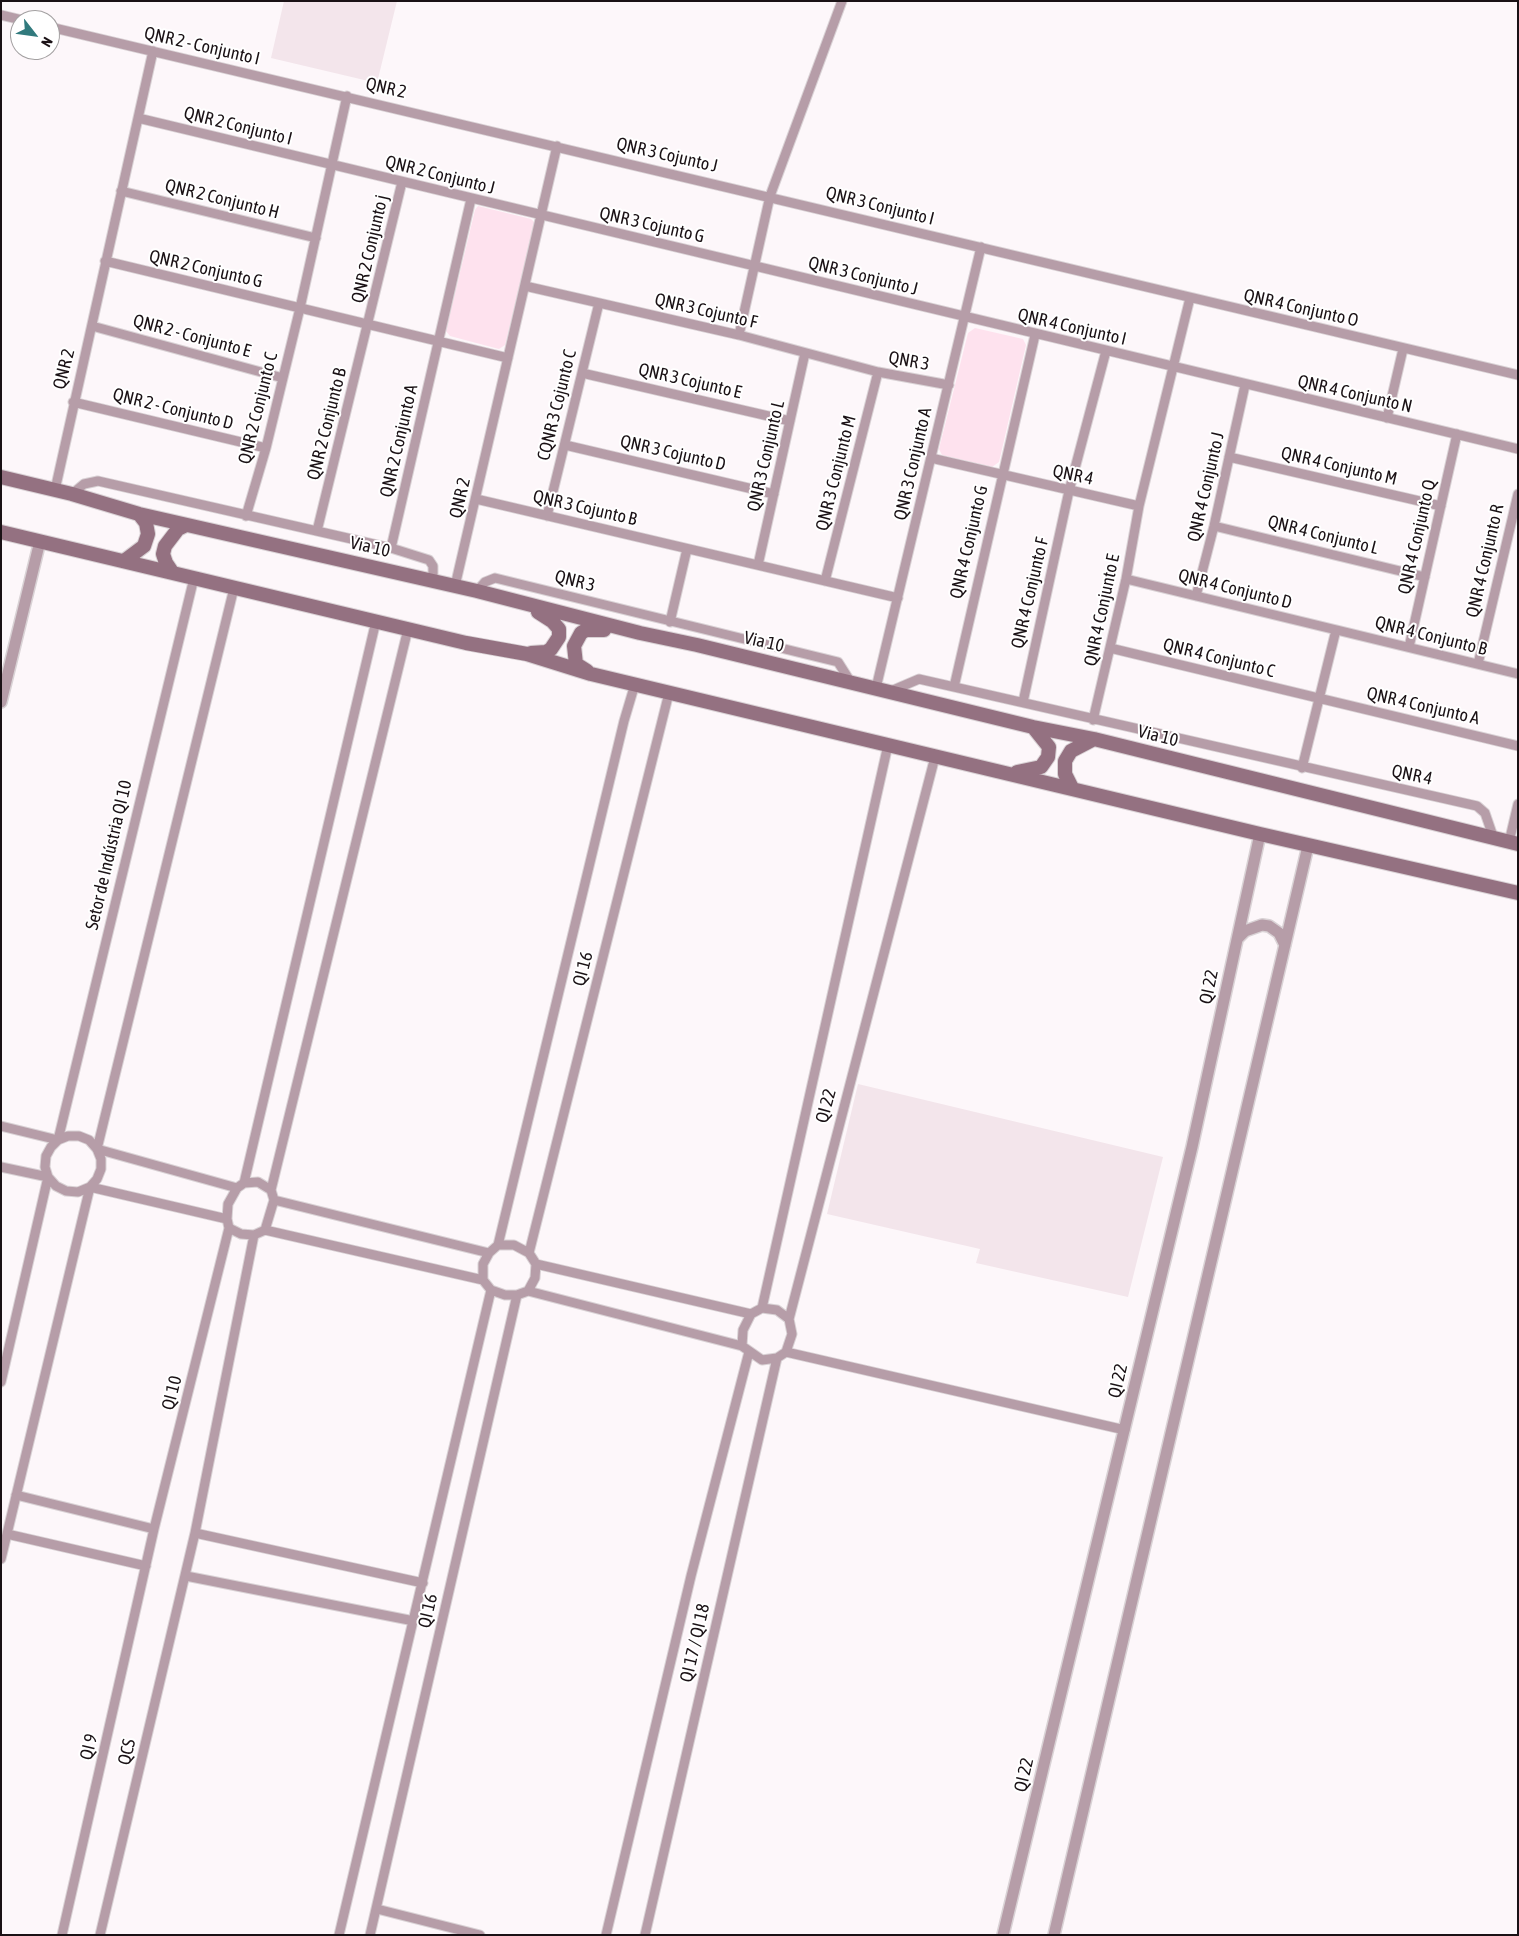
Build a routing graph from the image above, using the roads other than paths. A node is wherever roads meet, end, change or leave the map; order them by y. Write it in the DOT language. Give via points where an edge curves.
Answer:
graph roads {
  1 [pos="842,1"];
  2 [pos="60,29"];
  3 [pos="152,51"];
  4 [pos="347,96"];
  5 [pos="138,118"];
  6 [pos="557,146"];
  7 [pos="331,165"];
  8 [pos="402,182"];
  9 [pos="121,191"];
  10 [pos="770,196"];
  11 [pos="471,199"];
  12 [pos="542,216"];
  13 [pos="316,238"];
  14 [pos="981,247"];
  15 [pos="105,261"];
  16 [pos="754,266"];
  17 [pos="525,286"];
  18 [pos="1190,298"];
  19 [pos="599,303"];
  20 [pos="300,308"];
  21 [pos="965,318"];
  22 [pos="369,324"];
  23 [pos="92,326"];
  24 [pos="1035,334"];
  25 [pos="739,335"];
  26 [pos="440,341"];
  27 [pos="1403,349"];
  28 [pos="1106,351"];
  29 [pos="805,353"];
  30 [pos="508,358"];
  31 [pos="1172,367"];
  32 [pos="582,372"];
  33 [pos="878,372"];
  34 [pos="1518,375"];
  35 [pos="283,378"];
  36 [pos="949,385"];
  37 [pos="1245,385"];
  38 [pos="73,402"];
  39 [pos="1387,418"];
  40 [pos="790,421"];
  41 [pos="1457,434"];
  42 [pos="564,445"];
  43 [pos="266,448"];
  44 [pos="1518,449"];
  45 [pos="1229,457"];
  46 [pos="931,458"];
  47 [pos="1001,475"];
  48 [pos="1,477"];
  49 [pos="55,490"];
  50 [pos="1070,491"];
  51 [pos="72,494"];
  52 [pos="774,494"];
  53 [pos="1518,494"];
  54 [pos="476,499"];
  55 [pos="1139,506"];
  56 [pos="1441,506"];
  57 [pos="140,514"];
  58 [pos="246,516"];
  59 [pos="547,516"];
  60 [pos="186,525"];
  61 [pos="1214,526"];
  62 [pos="317,531"];
  63 [pos="1,532"];
  64 [pos="40,541"];
  65 [pos="391,548"];
  66 [pos="687,549"];
  67 [pos="124,561"];
  68 [pos="758,565"];
  69 [pos="172,572"];
  70 [pos="1425,577"];
  71 [pos="194,578"];
  72 [pos="1126,579"];
  73 [pos="433,581"];
  74 [pos="825,581"];
  75 [pos="455,586"];
  76 [pos="234,588"];
  77 [pos="476,591"];
  78 [pos="1196,596"];
  79 [pos="898,598"];
  80 [pos="529,606"];
  81 [pos="376,621"];
  82 [pos="670,622"];
  83 [pos="408,629"];
  84 [pos="1336,630"];
  85 [pos="640,633"];
  86 [pos="1409,647"];
  87 [pos="1110,648"];
  88 [pos="528,654"];
  89 [pos="1478,664"];
  90 [pos="591,674"];
  91 [pos="1518,674"];
  92 [pos="850,682"];
  93 [pos="635,684"];
  94 [pos="954,686"];
  95 [pos="876,688"];
  96 [pos="891,692"];
  97 [pos="669,693"];
  98 [pos="1320,699"];
  99 [pos="1,702"];
  100 [pos="1023,702"];
  101 [pos="1093,720"];
  102 [pos="1033,727"];
  103 [pos="1094,740"];
  104 [pos="888,745"];
  105 [pos="1518,746"];
  106 [pos="935,757"];
  107 [pos="1302,768"];
  108 [pos="1009,773"];
  109 [pos="1072,788"];
  110 [pos="1518,804"];
  111 [pos="1260,834"];
  112 [pos="1494,839"];
  113 [pos="1513,843"];
  114 [pos="1308,846"];
  115 [pos="1518,893"];
  116 [pos="1238,938"];
  117 [pos="1285,945"];
  118 [pos="1,1126"];
  119 [pos="58,1140"];
  120 [pos="97,1149"];
  121 [pos="1,1166"];
  122 [pos="48,1177"];
  123 [pos="240,1186"];
  124 [pos="90,1187"];
  125 [pos="271,1190"];
  126 [pos="274,1200"];
  127 [pos="228,1223"];
  128 [pos="264,1230"];
  129 [pos="254,1235"];
  130 [pos="498,1245"];
  131 [pos="489,1253"];
  132 [pos="529,1253"];
  133 [pos="536,1264"];
  134 [pos="483,1280"];
  135 [pos="491,1290"];
  136 [pos="528,1291"];
  137 [pos="517,1295"];
  138 [pos="762,1308"];
  139 [pos="751,1314"];
  140 [pos="789,1319"];
  141 [pos="746,1349"];
  142 [pos="786,1352"];
  143 [pos="777,1358"];
  144 [pos="1,1382"];
  145 [pos="1124,1430"];
  146 [pos="16,1495"];
  147 [pos="154,1529"];
  148 [pos="196,1533"];
  149 [pos="7,1534"];
  150 [pos="1,1559"];
  151 [pos="146,1566"];
  152 [pos="186,1576"];
  153 [pos="423,1583"];
  154 [pos="414,1621"];
  155 [pos="376,1909"];
  156 [pos="62,1935"];
  157 [pos="100,1935"];
  158 [pos="340,1935"];
  159 [pos="370,1935"];
  160 [pos="480,1935"];
  161 [pos="606,1935"];
  162 [pos="646,1935"];
  163 [pos="1003,1935"];
  164 [pos="1054,1935"];
  1 -- 10 [label="street"];
  2 -- 3 [label="street, QNR 2 - Conjunto I"];
  3 -- 4 [label="street, QNR 2 - Conjunto I"];
  3 -- 5 [label="street, QNR 2"];
  4 -- 6 [label="street, QNR 2"];
  4 -- 7 [label="street, QNR 2"];
  5 -- 7 [label="street, QNR 2 Conjunto I"];
  5 -- 9 [label="street, QNR 2"];
  6 -- 10 [label="street, QNR 3 Cojunto J"];
  6 -- 12 [label="street, QNR 2"];
  7 -- 8 [label="street, QNR 2 Conjunto J"];
  7 -- 13 [label="street, QNR 2"];
  8 -- 11 [label="street, QNR 2 Conjunto J"];
  8 -- 22 [label="street, QNR 2 Conjunto j"];
  9 -- 13 [label="street, QNR 2 Conjunto H"];
  9 -- 15 [label="street, QNR 2"];
  10 -- 14 [label="street, QNR 3 Conjunto I"];
  10 -- 16 [label="street"];
  11 -- 12 [label="street, QNR 2 Conjunto J"];
  11 -- 26 [label="street"];
  12 -- 16 [label="street, QNR 3 Cojunto G"];
  12 -- 17 [label="street, QNR 2"];
  13 -- 20 [label="street, QNR 2"];
  14 -- 18 [label="street"];
  14 -- 21 [label="street, QNR 3 Conjunto A"];
  15 -- 20 [label="street, QNR 2 Conjunto G"];
  15 -- 23 [label="street, QNR 2"];
  16 -- 21 [label="street, QNR 3 Conjunto J"];
  16 -- 25 [label="street"];
  17 -- 19 [label="street"];
  17 -- 30 [label="street, QNR 2"];
  18 -- 27 [label="street, QNR 4 Conjunto O"];
  18 -- 31 [label="street"];
  19 -- 25 [label="street, QNR 3 Cojunto F"];
  19 -- 32 [label="street, CQNR 3 Cojunto C"];
  20 -- 22 [label="street"];
  20 -- 35 [label="street, QNR 2 Conjunto C"];
  21 -- 24 [label="street, QNR 4 Conjunto I"];
  21 -- 36 [label="street, QNR 3 Conjunto A"];
  22 -- 26 [label="street"];
  22 -- 62 [label="street, QNR 2 Conjunto B"];
  23 -- 35 [label="street, QNR 2 - Conjunto E"];
  23 -- 38 [label="street, QNR 2"];
  24 -- 28 [label="street, QNR 4 Conjunto I"];
  24 -- 47 [label="street"];
  25 -- 29 [label="street, QNR 3 Cojunto F"];
  26 -- 30 [label="street"];
  26 -- 65 [label="street, QNR 2 Conjunto A"];
  27 -- 34 [label="street, QNR 4 Conjunto O"];
  27 -- 39 [label="street"];
  28 -- 31 [label="street, QNR 4 Conjunto I"];
  28 -- 50 [label="street, QNR 4 Conjunto F"];
  29 -- 33 [label="street, QNR 3"];
  29 -- 40 [label="street, QNR 3 Conjunto L"];
  30 -- 54 [label="street, QNR 2"];
  31 -- 37 [label="street"];
  31 -- 55 [label="street"];
  32 -- 40 [label="street, QNR 3 Cojunto E"];
  32 -- 42 [label="street, CQNR 3 Cojunto C"];
  33 -- 36 [label="street, QNR 3"];
  33 -- 74 [label="street, QNR 3 Conjunto M"];
  35 -- 43 [label="street, QNR 2 Conjunto C"];
  36 -- 46 [label="street, QNR 3 Conjunto A"];
  37 -- 39 [label="street, QNR 4 Conjunto N"];
  37 -- 45 [label="street, QNR 4 Conjunto J"];
  38 -- 43 [label="street, QNR 2 - Conjunto D"];
  38 -- 49 [label="street, QNR 2"];
  39 -- 41 [label="street, QNR 4 Conjunto N"];
  40 -- 52 [label="street, QNR 3 Conjunto L"];
  41 -- 44 [label="street"];
  41 -- 56 [label="street, QNR 4 Conjunto Q"];
  42 -- 52 [label="street, QNR 3 Cojunto D"];
  42 -- 59 [label="street, CQNR 3 Cojunto C"];
  43 -- 58 [label="street, QNR 2 Conjunto C"];
  45 -- 56 [label="street, QNR 4 Conjunto M"];
  45 -- 61 [label="street, QNR 4 Conjunto J"];
  46 -- 47 [label="street, QNR 4 Conjunto G"];
  46 -- 79 [label="street, QNR 3 Conjunto A"];
  47 -- 50 [label="street, QNR 4"];
  47 -- 94 [label="street, QNR 4 Conjunto G"];
  48 -- 49 [label="main road, Via 10"];
  49 -- 51 [label="main road, Via 10"];
  50 -- 55 [label="street, QNR 4"];
  50 -- 100 [label="street, QNR 4 Conjunto F"];
  51 -- 57 [label="main road, Via 10"];
  51 -- 58 [label="street" via="84,484 98,481"];
  52 -- 68 [label="street, QNR 3 Conjunto L"];
  53 -- 89 [label="street, QNR 4 Conjunto R"];
  54 -- 59 [label="street, QNR 3 Cojunto B"];
  54 -- 75 [label="street, QNR 2"];
  55 -- 72 [label="street, QNR 4 Conjunto E"];
  56 -- 70 [label="street, QNR 4 Conjunto Q"];
  57 -- 60 [label="main road, Via 10"];
  57 -- 67 [label="main road" via="148,534 144,546"];
  58 -- 62 [label="street"];
  59 -- 66 [label="street, QNR 3 Cojunto B"];
  60 -- 69 [label="main road" via="178,529 165,546 163,554"];
  60 -- 73 [label="main road, Via 10"];
  61 -- 70 [label="street, QNR 4 Conjunto L"];
  61 -- 78 [label="street, QNR 4 Conjunto J"];
  62 -- 65 [label="street"];
  63 -- 64 [label="main road"];
  64 -- 67 [label="main road"];
  64 -- 99 [label="street"];
  65 -- 73 [label="street" via="429,560 433,566"];
  66 -- 68 [label="street"];
  66 -- 82 [label="street"];
  67 -- 69 [label="main road"];
  68 -- 74 [label="street"];
  69 -- 71 [label="main road"];
  70 -- 86 [label="street, QNR 4 Conjunto Q"];
  71 -- 76 [label="main road"];
  71 -- 119 [label="street, Setor de Indústria QI 10"];
  72 -- 78 [label="street, QNR 4 Conjunto D"];
  72 -- 87 [label="street, QNR 4 Conjunto E"];
  73 -- 75 [label="main road, Via 10"];
  74 -- 79 [label="street"];
  75 -- 77 [label="main road, Via 10"];
  76 -- 81 [label="main road"];
  76 -- 120 [label="street"];
  77 -- 80 [label="main road, Via 10"];
  77 -- 82 [label="street, QNR 3" via="495,578"];
  78 -- 84 [label="street, QNR 4 Conjunto D"];
  79 -- 95 [label="street, QNR 3 Conjunto A"];
  80 -- 85 [label="main road, Via 10"];
  80 -- 88 [label="main road" via="552,621 559,629 559,637 546,652"];
  81 -- 83 [label="main road"];
  81 -- 123 [label="street"];
  82 -- 92 [label="street, QNR 3" via="838,662"];
  83 -- 88 [label="main road"];
  83 -- 125 [label="street"];
  84 -- 86 [label="street, QNR 4 Conjunto B"];
  84 -- 98 [label="street"];
  85 -- 90 [label="main road" via="598,630 581,633 574,646 576,664"];
  85 -- 92 [label="main road, Via 10"];
  86 -- 89 [label="street, QNR 4 Conjunto B"];
  87 -- 98 [label="street, QNR 4 Conjunto C"];
  87 -- 101 [label="street, QNR 4 Conjunto E"];
  88 -- 90 [label="main road"];
  89 -- 91 [label="street, QNR 4 Conjunto B"];
  90 -- 93 [label="main road"];
  92 -- 95 [label="main road, Via 10"];
  93 -- 97 [label="main road"];
  93 -- 130 [label="street"];
  94 -- 96 [label="street, QNR 4" via="919,679"];
  94 -- 100 [label="street, QNR 4"];
  95 -- 96 [label="main road, Via 10"];
  96 -- 102 [label="main road, Via 10"];
  97 -- 104 [label="main road"];
  97 -- 132 [label="street, QI 16"];
  98 -- 105 [label="street, QNR 4 Conjunto A"];
  98 -- 107 [label="street"];
  100 -- 101 [label="street, QNR 4"];
  101 -- 107 [label="street, QNR 4"];
  102 -- 103 [label="main road, Via 10"];
  102 -- 108 [label="main road" via="1048,747 1045,763 1036,769"];
  103 -- 109 [label="main road" via="1071,751 1064,762 1065,774"];
  103 -- 112 [label="main road, Via 10"];
  104 -- 106 [label="main road"];
  104 -- 138 [label="street"];
  106 -- 108 [label="main road"];
  106 -- 140 [label="street, QI 22"];
  107 -- 112 [label="street, QNR 4" via="1476,806 1485,813"];
  108 -- 109 [label="main road"];
  109 -- 111 [label="main road"];
  110 -- 113 [label="street"];
  111 -- 114 [label="main road"];
  111 -- 116 [label="street, QI 22"];
  112 -- 113 [label="main road, Via 10"];
  114 -- 115 [label="main road"];
  114 -- 117 [label="street"];
  116 -- 117 [label="street" via="1245,931 1262,924 1279,933"];
  116 -- 145 [label="street, QI 22"];
  117 -- 164 [label="street"];
  118 -- 119 [label="street"];
  119 -- 120 [label="street" via="79,1136 89,1140"];
  119 -- 122 [label="street" via="46,1156"];
  120 -- 123 [label="street"];
  120 -- 124 [label="street" via="101,1169"];
  121 -- 122 [label="street"];
  122 -- 124 [label="street" via="66,1191 78,1192"];
  122 -- 144 [label="street"];
  123 -- 125 [label="street" via="258,1182"];
  123 -- 127 [label="street" via="228,1204"];
  124 -- 127 [label="street"];
  124 -- 146 [label="street"];
  125 -- 126 [label="street"];
  126 -- 128 [label="street"];
  126 -- 131 [label="street"];
  127 -- 129 [label="street" via="241,1234"];
  127 -- 147 [label="street, QI 10"];
  128 -- 129 [label="street"];
  128 -- 134 [label="street"];
  129 -- 148 [label="street, QCS"];
  130 -- 131 [label="street"];
  130 -- 132 [label="street" via="514,1245"];
  131 -- 134 [label="street"];
  132 -- 133 [label="street"];
  133 -- 136 [label="street" via="536,1278"];
  133 -- 139 [label="street"];
  134 -- 135 [label="street"];
  135 -- 137 [label="street"];
  135 -- 153 [label="street"];
  136 -- 137 [label="street"];
  136 -- 141 [label="street"];
  137 -- 155 [label="street, QI 16"];
  138 -- 139 [label="street"];
  138 -- 140 [label="street" via="777,1310"];
  139 -- 141 [label="street" via="743,1330"];
  140 -- 142 [label="street" via="792,1334"];
  141 -- 143 [label="street" via="762,1360"];
  141 -- 161 [label="street"];
  142 -- 143 [label="street"];
  142 -- 145 [label="street"];
  143 -- 162 [label="street, QI 17 / QI 18"];
  145 -- 163 [label="street, QI 22"];
  146 -- 147 [label="street"];
  146 -- 149 [label="street"];
  147 -- 151 [label="street, QI 10"];
  148 -- 152 [label="street, QCS"];
  148 -- 153 [label="street"];
  149 -- 150 [label="street"];
  149 -- 151 [label="street"];
  151 -- 156 [label="street, QI 9"];
  152 -- 154 [label="street"];
  152 -- 157 [label="street, QCS"];
  153 -- 154 [label="street"];
  154 -- 158 [label="street"];
  155 -- 159 [label="street, QI 16"];
  155 -- 160 [label="street"];
}
